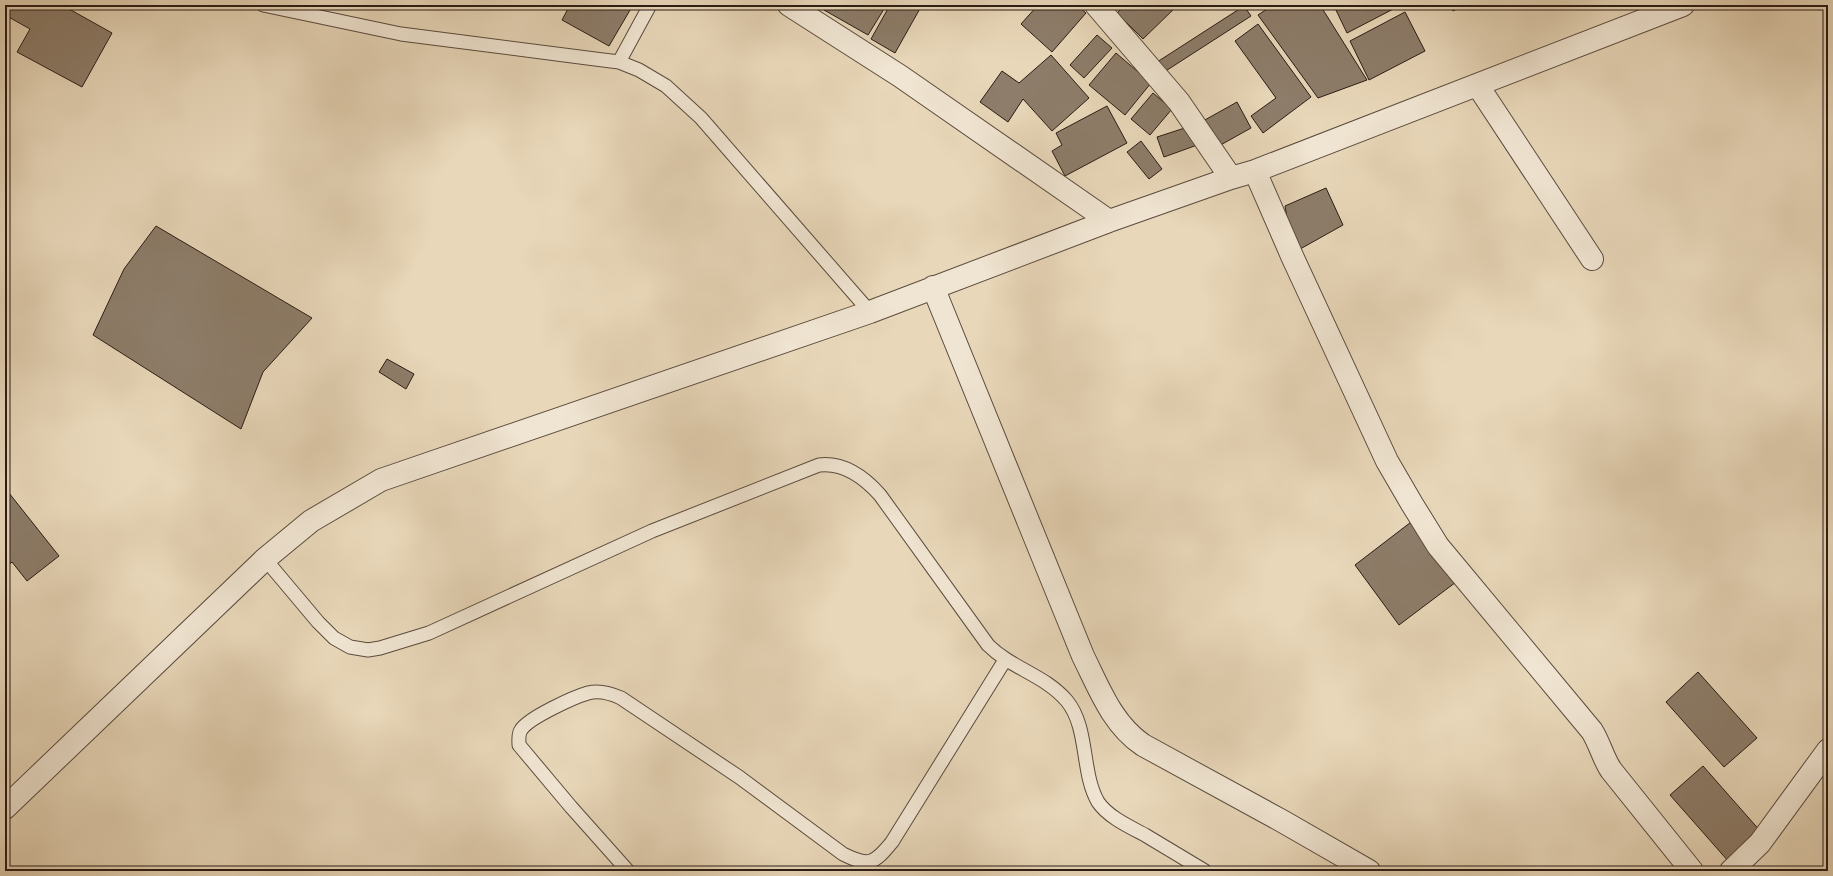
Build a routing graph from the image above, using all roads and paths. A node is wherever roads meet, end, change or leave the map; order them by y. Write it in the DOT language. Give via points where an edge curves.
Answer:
graph roads {
  1 [pos="263,5"];
  2 [pos="650,5"];
  3 [pos="1096,5"];
  4 [pos="1683,5"];
  5 [pos="796,7"];
  6 [pos="619,62"];
  7 [pos="1478,86"];
  8 [pos="1255,171"];
  9 [pos="1231,178"];
  10 [pos="1108,221"];
  11 [pos="1592,259"];
  12 [pos="933,287"];
  13 [pos="870,312"];
  14 [pos="265,559"];
  15 [pos="1005,660"];
  16 [pos="1828,750"];
  17 [pos="5,808"];
  18 [pos="628,871"];
  19 [pos="1205,871"];
  20 [pos="1369,871"];
  21 [pos="1692,871"];
  22 [pos="1731,871"];
  1 -- 6 [label="lane" via="401,34"];
  2 -- 6 [label="lane"];
  3 -- 9 [label="street" via="1180,102"];
  4 -- 7 [label="street"];
  5 -- 10 [label="street"];
  6 -- 13 [label="lane" via="666,86 701,118"];
  7 -- 8 [label="street"];
  7 -- 11 [label="street"];
  8 -- 9 [label="street"];
  8 -- 21 [label="street" via="1383,454 1438,546 1592,731 1599,742 1603,758"];
  9 -- 10 [label="street"];
  10 -- 12 [label="street"];
  12 -- 13 [label="street"];
  12 -- 20 [label="street" via="1082,656 1121,726 1143,745"];
  13 -- 14 [label="street" via="381,480 311,521"];
  14 -- 15 [label="lane" via="334,638 350,647 368,650 380,648 429,633 652,531 819,465 830,464 851,470 872,486 988,645"];
  14 -- 17 [label="street"];
  15 -- 18 [label="lane" via="892,842 877,859 866,862 844,854 739,777 610,693 588,693 534,717 520,731 520,745"];
  15 -- 19 [label="lane" via="1053,687 1077,717 1090,779 1098,802 1118,820"];
  16 -- 22 [label="street" via="1760,843"];
}
